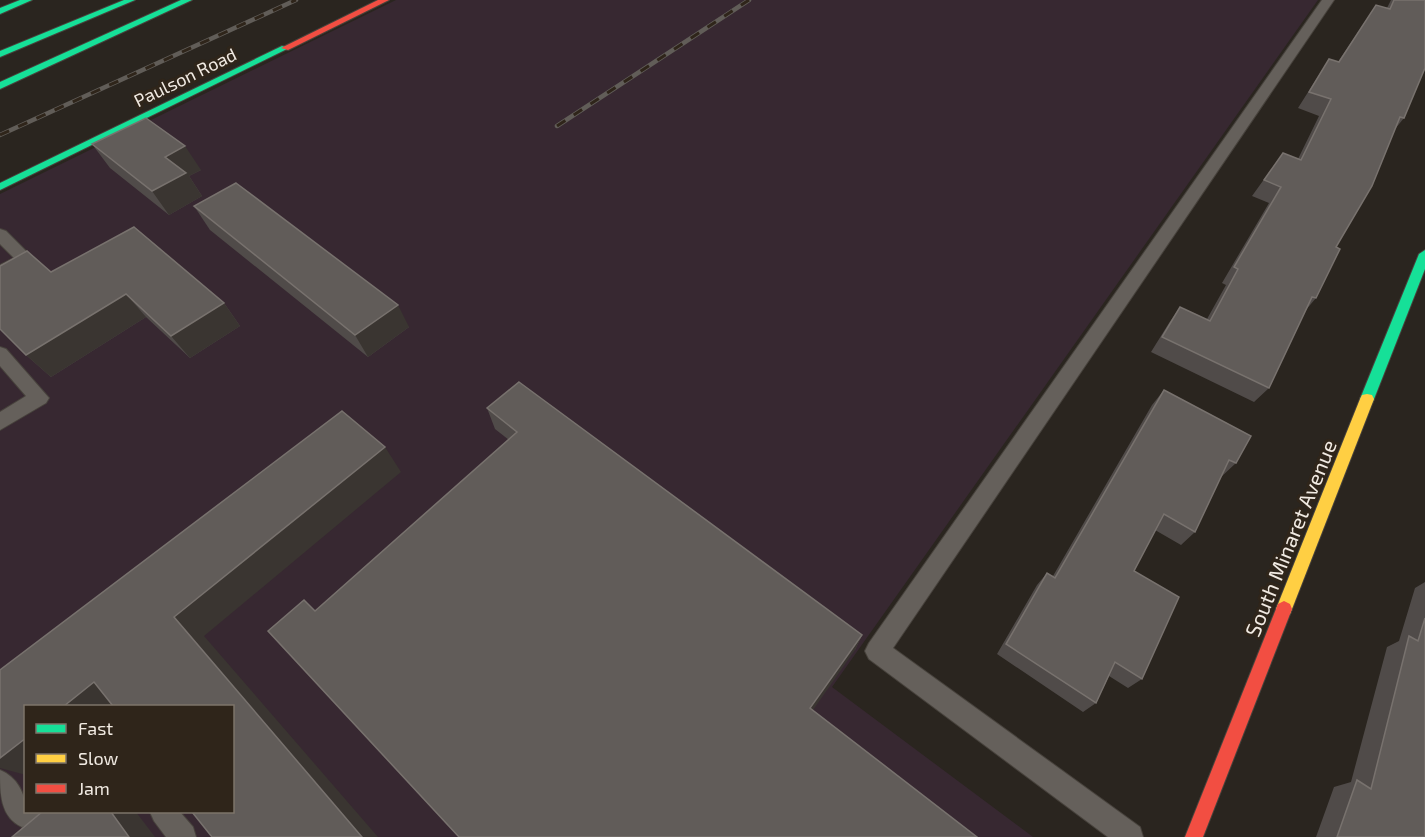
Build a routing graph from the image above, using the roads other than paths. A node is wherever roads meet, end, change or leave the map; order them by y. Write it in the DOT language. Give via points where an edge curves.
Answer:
graph roads {
  1 [pos="28,0"];
  2 [pos="131,0"];
  3 [pos="188,0"];
  4 [pos="385,0"];
  5 [pos="1328,0"];
  6 [pos="0,11"];
  7 [pos="0,54"];
  8 [pos="0,86"];
  9 [pos="0,187"];
  10 [pos="0,235"];
  11 [pos="1425,254"];
  12 [pos="0,272"];
  13 [pos="0,354"];
  14 [pos="0,422"];
  15 [pos="0,783"];
  16 [pos="24,813"];
  17 [pos="164,813"];
  18 [pos="183,837"];
  19 [pos="1130,837"];
  20 [pos="1194,837"];
  1 -- 6 [label="street"];
  2 -- 7 [label="street"];
  3 -- 8 [label="street"];
  4 -- 9 [label="street, Paulson Road"];
  5 -- 19 [label="lane" via="878,651"];
  10 -- 12 [label="lane" via="26,259"];
  11 -- 20 [label="street, South Minaret Avenue"];
  13 -- 14 [label="lane" via="39,398"];
  15 -- 16 [label="lane"];
  17 -- 18 [label="lane"];
}
